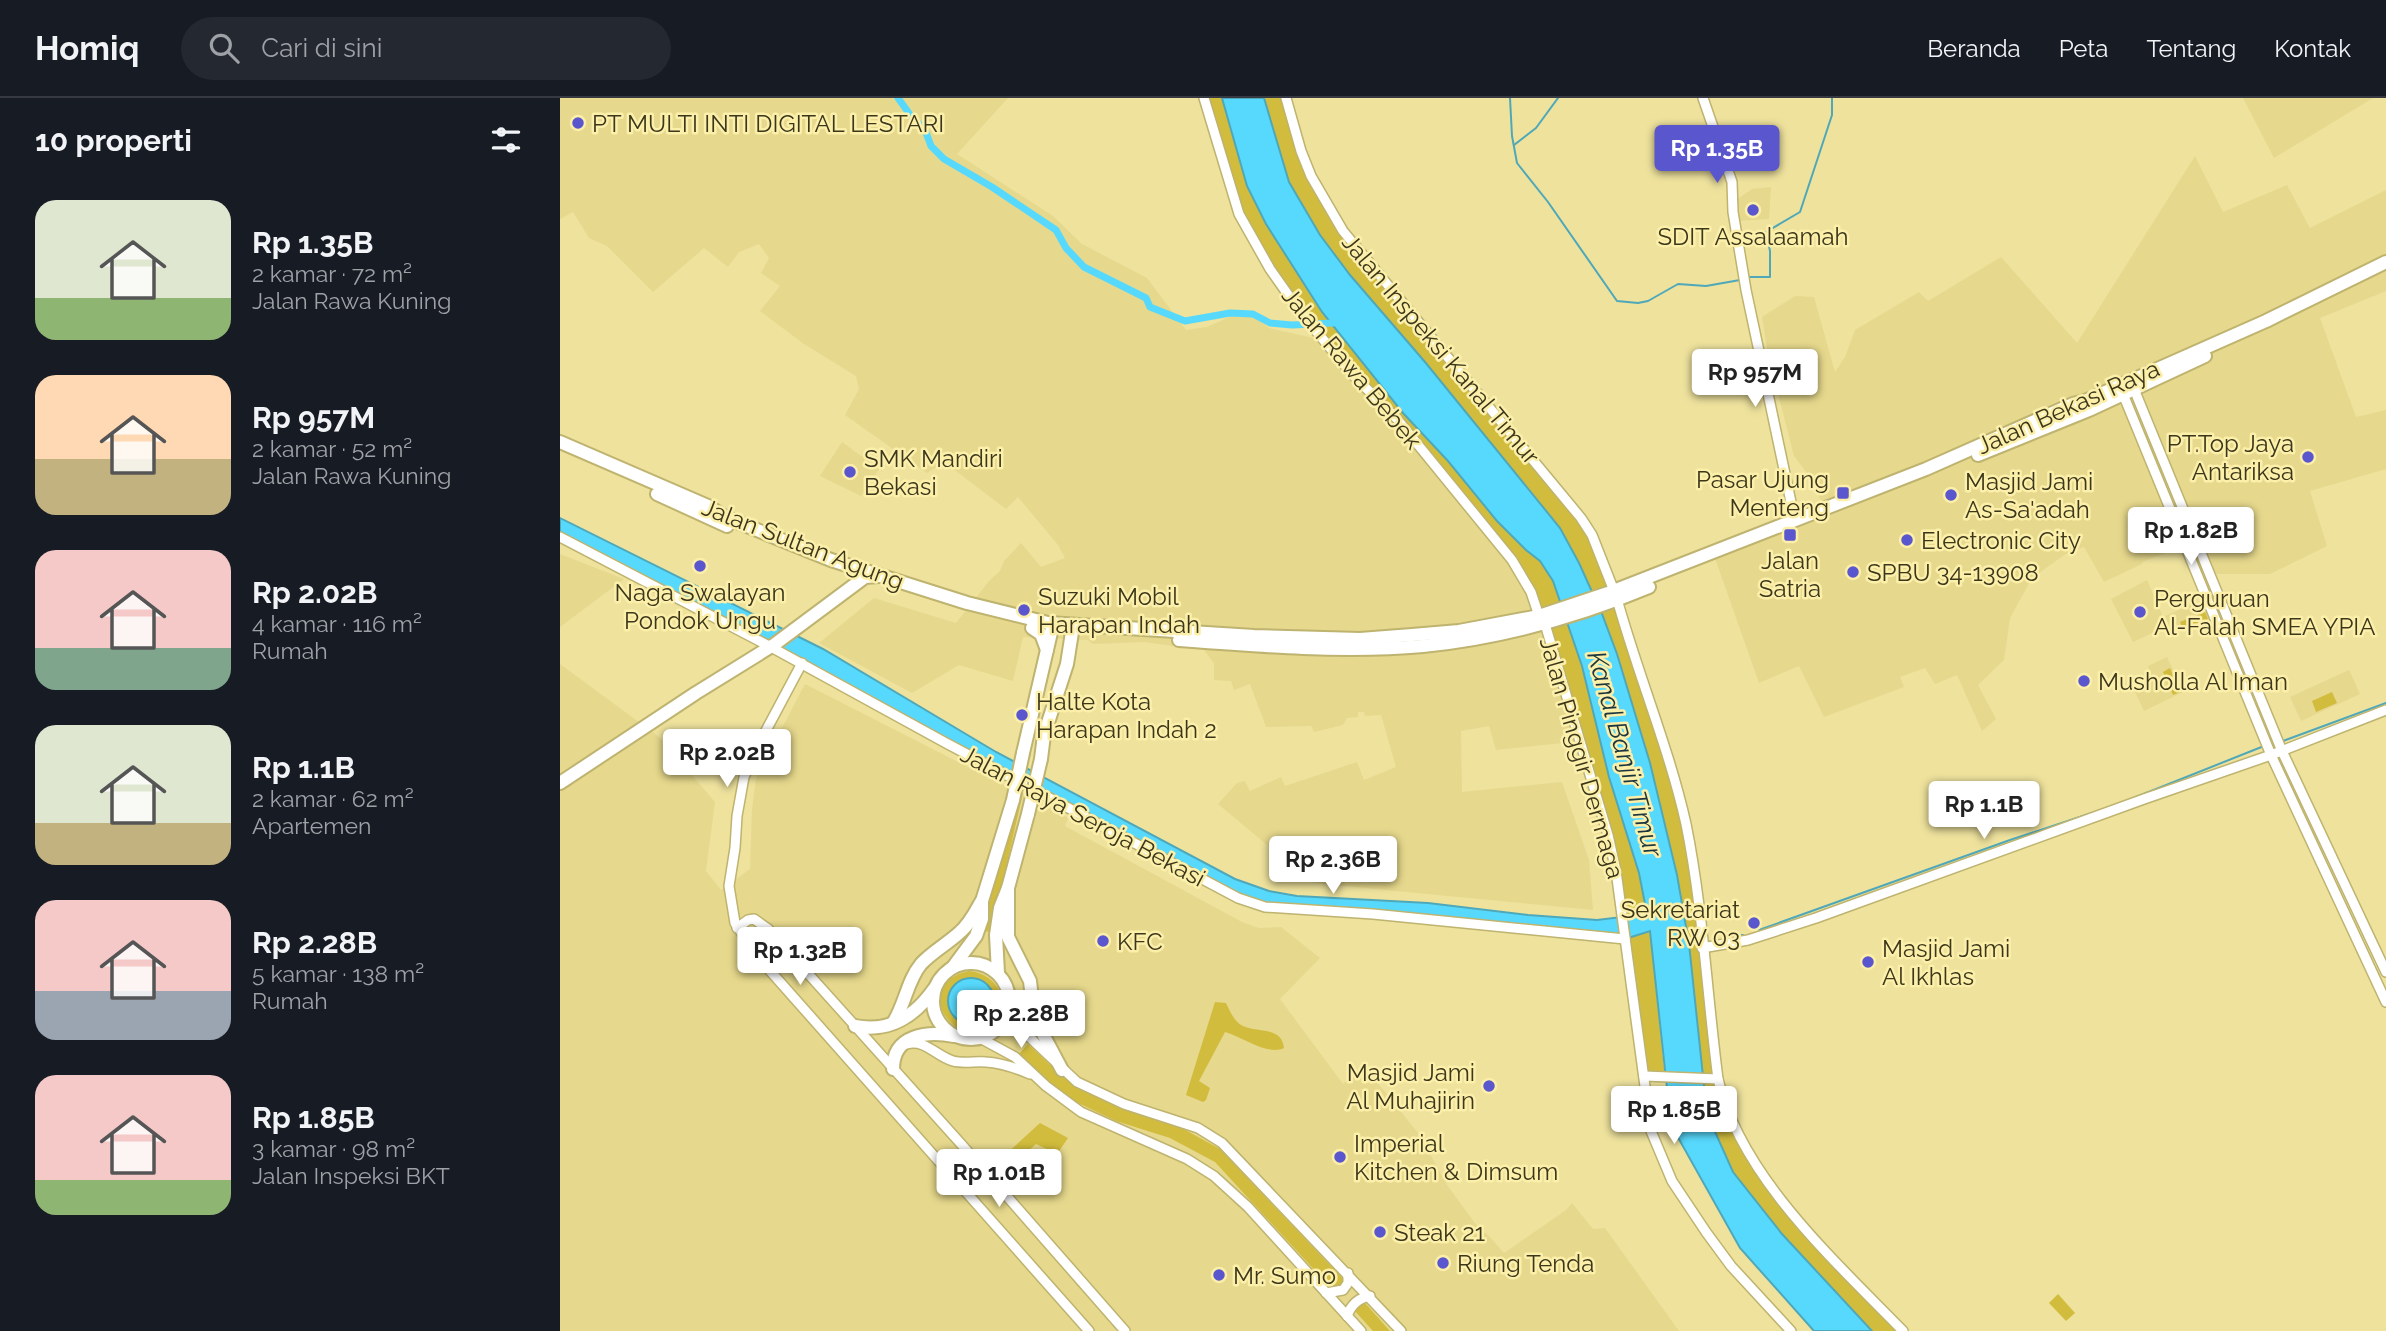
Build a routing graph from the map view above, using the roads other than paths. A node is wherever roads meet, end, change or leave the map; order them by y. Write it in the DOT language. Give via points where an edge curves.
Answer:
graph roads {
  1 [pos="1204,98"];
  2 [pos="1286,98"];
  3 [pos="1703,98"];
  4 [pos="2386,262"];
  5 [pos="2386,272"];
  6 [pos="2209,351"];
  7 [pos="2129,392"];
  8 [pos="560,442"];
  9 [pos="560,451"];
  10 [pos="663,492"];
  11 [pos="687,504"];
  12 [pos="1795,521"];
  13 [pos="560,537"];
  14 [pos="878,576"];
  15 [pos="865,578"];
  16 [pos="1613,596"];
  17 [pos="1546,619"];
  18 [pos="1052,627"];
  19 [pos="1032,628"];
  20 [pos="1072,630"];
  21 [pos="1088,634"];
  22 [pos="773,645"];
  23 [pos="1048,651"];
  24 [pos="1069,654"];
  25 [pos="802,663"];
  26 [pos="2386,710"];
  27 [pos="2282,750"];
  28 [pos="2271,754"];
  29 [pos="560,783"];
  30 [pos="1008,888"];
  31 [pos="982,901"];
  32 [pos="737,928"];
  33 [pos="768,929"];
  34 [pos="1625,936"];
  35 [pos="748,945"];
  36 [pos="1702,948"];
  37 [pos="950,969"];
  38 [pos="2386,972"];
  39 [pos="998,973"];
  40 [pos="936,986"];
  41 [pos="2386,1002"];
  42 [pos="1009,1007"];
  43 [pos="893,1023"];
  44 [pos="855,1026"];
  45 [pos="955,1036"];
  46 [pos="980,1038"];
  47 [pos="901,1046"];
  48 [pos="893,1069"];
  49 [pos="1062,1070"];
  50 [pos="1034,1076"];
  51 [pos="1647,1076"];
  52 [pos="1715,1079"];
  53 [pos="1348,1273"];
  54 [pos="1326,1293"];
  55 [pos="1370,1296"];
  56 [pos="1347,1316"];
  57 [pos="1090,1331"];
  58 [pos="1125,1331"];
  59 [pos="1361,1331"];
  60 [pos="1401,1331"];
  61 [pos="1791,1331"];
  62 [pos="1903,1331"];
  1 -- 17 [label="street, Jalan Rawa Bebek" via="1239,215 1270,269 1301,313 1397,419 1511,560"];
  2 -- 16 [label="street, Jalan Inspeksi Kanal Timur" via="1301,151 1331,214 1581,518 1592,535"];
  3 -- 12 [label="street" via="1732,182 1745,290"];
  4 -- 6 [label="main road, Jalan Bekasi Raya"];
  5 -- 6 [label="main road, Jalan Bekasi Raya"];
  6 -- 7 [label="main road, Jalan Bekasi Raya"];
  6 -- 12 [label="main road, Jalan Bekasi Raya"];
  7 -- 16 [label="main road, Jalan Bekasi Raya" via="1956,465"];
  7 -- 27 [label="street"];
  7 -- 28 [label="street"];
  8 -- 10 [label="main road, Jalan Sultan Agung"];
  9 -- 10 [label="main road, Jalan Sultan Agung"];
  10 -- 11 [label="main road, Jalan Sultan Agung"];
  11 -- 14 [label="main road, Jalan Sultan Agung" via="708,506 725,517"];
  11 -- 15 [label="main road, Jalan Sultan Agung" via="774,545"];
  12 -- 16 [label="main road, Jalan Bekasi Raya"];
  13 -- 22 [label="street, Jalan Raya Seroja Bekasi"];
  14 -- 15 [label="main road"];
  14 -- 18 [label="main road, Jalan Sultan Agung"];
  15 -- 19 [label="main road, Jalan Sultan Agung"];
  15 -- 22 [label="main road"];
  16 -- 17 [label="main road, Jalan Bekasi Raya"];
  16 -- 36 [label="street, Jalan Inspeksi Kanal Timur" via="1682,811"];
  17 -- 20 [label="main road, Jalan Sultan Agung" via="1360,639"];
  17 -- 21 [label="main road, Jalan Sultan Agung" via="1422,646 1303,647"];
  17 -- 34 [label="street, Jalan Pinggir Dermaga" via="1608,835"];
  18 -- 19 [label="main road, Jalan Sultan Agung"];
  18 -- 20 [label="main road, Jalan Sultan Agung"];
  18 -- 23 [label="main road"];
  19 -- 23 [label="main road" via="1041,634"];
  20 -- 21 [label="main road, Jalan Sultan Agung"];
  20 -- 24 [label="main road"];
  21 -- 24 [label="main road"];
  22 -- 25 [label="street, Jalan Raya Seroja Bekasi"];
  22 -- 29 [label="main road"];
  23 -- 31 [label="main road, bridge" via="1013,800"];
  24 -- 30 [label="main road, bridge" via="1044,735"];
  25 -- 32 [label="street" via="744,776 729,886"];
  25 -- 34 [label="street, Jalan Raya Seroja Bekasi" via="1238,898 1265,907"];
  26 -- 27 [label="street"];
  27 -- 28 [label="street"];
  27 -- 38 [label="street"];
  28 -- 36 [label="street" via="1816,918 1743,942"];
  28 -- 41 [label="street"];
  30 -- 39 [label="main road" via="996,935"];
  30 -- 49 [label="main road" via="1008,937 1030,981 1034,1017"];
  31 -- 37 [label="main road" via="976,936"];
  31 -- 43 [label="main road" via="961,932 920,966"];
  32 -- 33 [label="street" via="754,919"];
  32 -- 35 [label="street"];
  33 -- 35 [label="street"];
  33 -- 44 [label="street"];
  34 -- 51 [label="street, Jalan Pinggir Dermaga"];
  35 -- 57 [label="street"];
  36 -- 52 [label="street, Jalan Inspeksi Kanal Timur"];
  37 -- 39 [label="main road" via="974,963"];
  37 -- 40 [label="main road"];
  39 -- 42 [label="main road" via="1007,989"];
  40 -- 43 [label="main road" via="922,1006"];
  40 -- 45 [label="main road" via="934,1010 944,1028"];
  42 -- 46 [label="main road" via="999,1027"];
  42 -- 49 [label="street" via="1025,1033"];
  43 -- 44 [label="main road"];
  44 -- 48 [label="street"];
  45 -- 46 [label="main road"];
  45 -- 47 [label="main road" via="924,1033"];
  46 -- 50 [label="street" via="1015,1057"];
  47 -- 48 [label="main road"];
  47 -- 50 [label="street" via="916,1042 953,1061 1006,1065"];
  48 -- 58 [label="street"];
  49 -- 53 [label="street" via="1108,1098 1190,1125 1222,1143"];
  50 -- 54 [label="street" via="1081,1112 1187,1159 1214,1176"];
  51 -- 52 [label="street"];
  51 -- 61 [label="street, Jalan Pinggir Dermaga" via="1651,1131 1672,1181 1731,1266"];
  52 -- 62 [label="street, Jalan Inspeksi Kanal Timur" via="1758,1169 1810,1233"];
  53 -- 54 [label="street" via="1342,1290"];
  53 -- 55 [label="street"];
  54 -- 56 [label="street"];
  55 -- 56 [label="street" via="1355,1302"];
  55 -- 60 [label="street"];
  56 -- 59 [label="street"];
}
